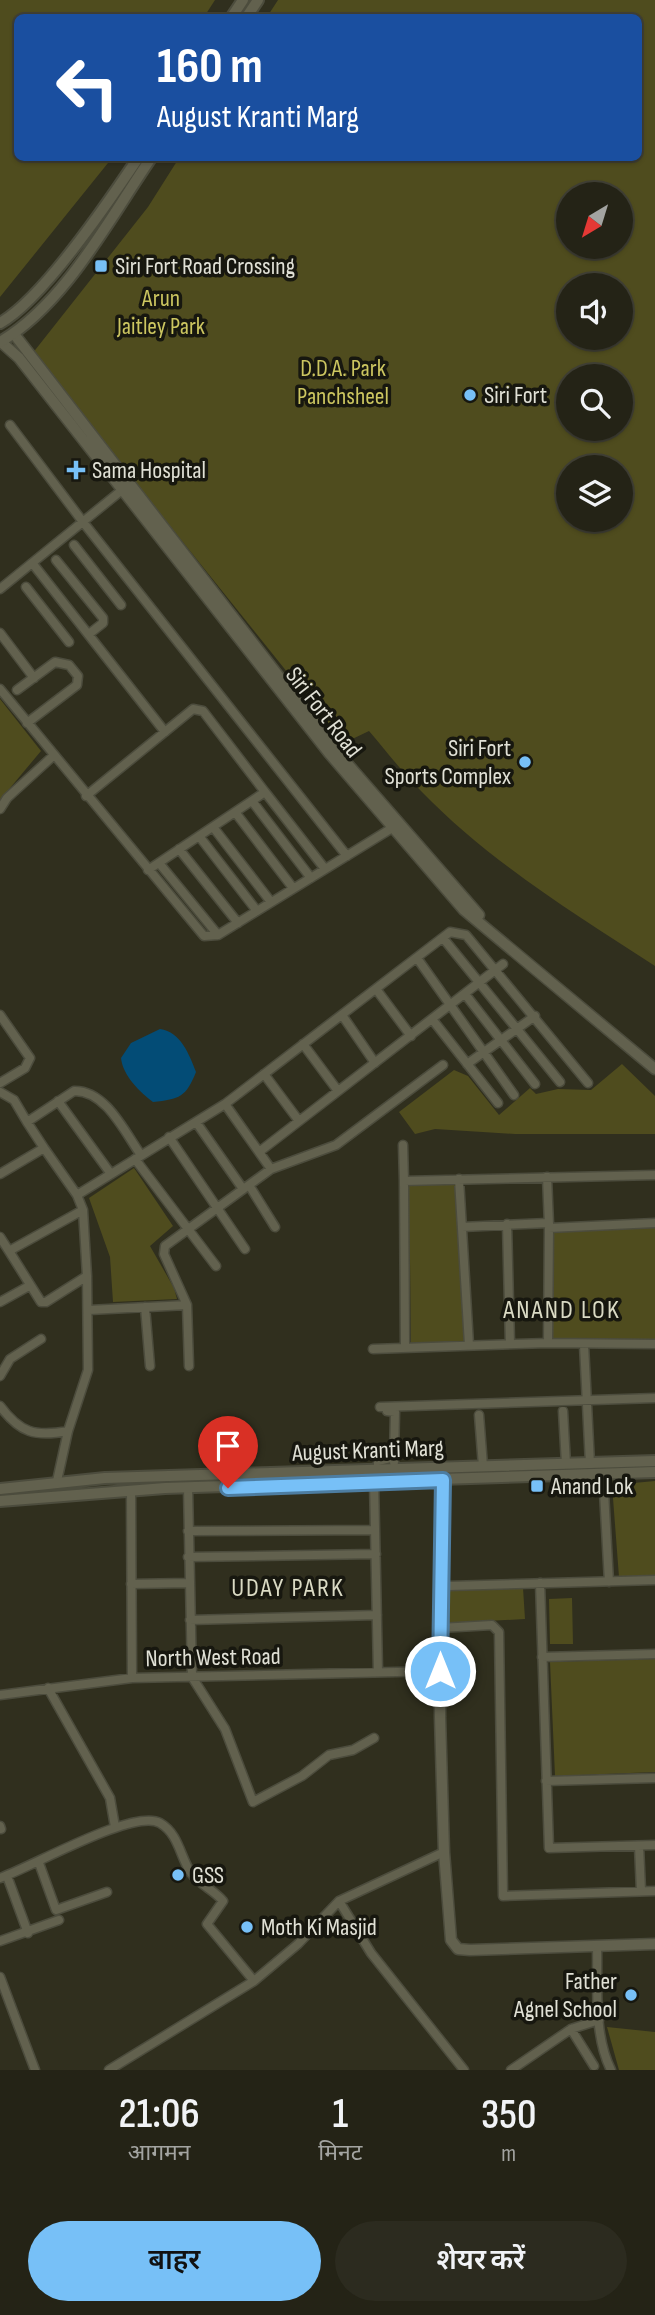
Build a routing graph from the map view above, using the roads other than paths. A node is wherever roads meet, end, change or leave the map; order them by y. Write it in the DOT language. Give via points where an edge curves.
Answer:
graph roads {
  1 [pos="136,161"];
  2 [pos="149,161"];
  3 [pos="45,280"];
  4 [pos="57,292"];
  5 [pos="1,321"];
  6 [pos="14,334"];
  7 [pos="1,342"];
  8 [pos="10,425"];
  9 [pos="122,490"];
  10 [pos="83,523"];
  11 [pos="74,545"];
  12 [pos="56,560"];
  13 [pos="33,564"];
  14 [pos="26,587"];
  15 [pos="0,589"];
  16 [pos="121,605"];
  17 [pos="0,633"];
  18 [pos="89,635"];
  19 [pos="69,642"];
  20 [pos="34,678"];
  21 [pos="0,690"];
  22 [pos="17,690"];
  23 [pos="27,723"];
  24 [pos="165,732"];
  25 [pos="53,756"];
  26 [pos="265,792"];
  27 [pos="86,796"];
  28 [pos="252,801"];
  29 [pos="0,809"];
  30 [pos="235,812"];
  31 [pos="214,827"];
  32 [pos="394,827"];
  33 [pos="199,836"];
  34 [pos="180,849"];
  35 [pos="347,856"];
  36 [pos="159,863"];
  37 [pos="325,869"];
  38 [pos="148,870"];
  39 [pos="311,878"];
  40 [pos="293,888"];
  41 [pos="271,902"];
  42 [pos="257,911"];
  43 [pos="238,923"];
  44 [pos="218,935"];
  45 [pos="443,938"];
  46 [pos="417,958"];
  47 [pos="500,967"];
  48 [pos="481,982"];
  49 [pos="376,989"];
  50 [pos="465,994"];
  51 [pos="450,1006"];
  52 [pos="0,1015"];
  53 [pos="342,1015"];
  54 [pos="535,1016"];
  55 [pos="432,1019"];
  56 [pos="517,1028"];
  57 [pos="411,1035"];
  58 [pos="500,1040"];
  59 [pos="303,1044"];
  60 [pos="483,1053"];
  61 [pos="655,1061"];
  62 [pos="375,1063"];
  63 [pos="467,1064"];
  64 [pos="443,1065"];
  65 [pos="655,1069"];
  66 [pos="264,1074"];
  67 [pos="1,1080"];
  68 [pos="561,1082"];
  69 [pos="588,1083"];
  70 [pos="535,1084"];
  71 [pos="338,1091"];
  72 [pos="0,1093"];
  73 [pos="514,1095"];
  74 [pos="58,1101"];
  75 [pos="498,1103"];
  76 [pos="225,1104"];
  77 [pos="299,1121"];
  78 [pos="27,1122"];
  79 [pos="196,1122"];
  80 [pos="169,1138"];
  81 [pos="403,1145"];
  82 [pos="44,1148"];
  83 [pos="259,1152"];
  84 [pos="138,1157"];
  85 [pos="271,1169"];
  86 [pos="0,1174"];
  87 [pos="111,1174"];
  88 [pos="655,1175"];
  89 [pos="547,1177"];
  90 [pos="459,1179"];
  91 [pos="404,1181"];
  92 [pos="246,1187"];
  93 [pos="77,1195"];
  94 [pos="217,1207"];
  95 [pos="83,1210"];
  96 [pos="655,1223"];
  97 [pos="507,1224"];
  98 [pos="549,1225"];
  99 [pos="275,1227"];
  100 [pos="462,1227"];
  101 [pos="187,1228"];
  102 [pos="0,1237"];
  103 [pos="245,1249"];
  104 [pos="9,1251"];
  105 [pos="216,1266"];
  106 [pos="87,1276"];
  107 [pos="29,1286"];
  108 [pos="0,1303"];
  109 [pos="187,1304"];
  110 [pos="145,1307"];
  111 [pos="89,1310"];
  112 [pos="41,1339"];
  113 [pos="548,1343"];
  114 [pos="510,1344"];
  115 [pos="655,1344"];
  116 [pos="469,1345"];
  117 [pos="584,1345"];
  118 [pos="405,1346"];
  119 [pos="373,1349"];
  120 [pos="150,1366"];
  121 [pos="190,1366"];
  122 [pos="0,1376"];
  123 [pos="655,1398"];
  124 [pos="587,1403"];
  125 [pos="0,1406"];
  126 [pos="563,1410"];
  127 [pos="479,1415"];
  128 [pos="68,1431"];
  129 [pos="394,1460"];
  130 [pos="655,1461"];
  131 [pos="566,1464"];
  132 [pos="590,1464"];
  133 [pos="483,1466"];
  134 [pos="378,1469"];
  135 [pos="655,1472"];
  136 [pos="442,1474"];
  137 [pos="603,1474"];
  138 [pos="57,1481"];
  139 [pos="188,1488"];
  140 [pos="0,1489"];
  141 [pos="131,1491"];
  142 [pos="0,1501"];
  143 [pos="375,1530"];
  144 [pos="188,1531"];
  145 [pos="376,1554"];
  146 [pos="187,1557"];
  147 [pos="655,1580"];
  148 [pos="609,1581"];
  149 [pos="439,1582"];
  150 [pos="188,1583"];
  151 [pos="540,1583"];
  152 [pos="131,1584"];
  153 [pos="377,1615"];
  154 [pos="190,1620"];
  155 [pos="440,1628"];
  156 [pos="655,1654"];
  157 [pos="542,1657"];
  158 [pos="440,1671"];
  159 [pos="378,1672"];
  160 [pos="192,1677"];
  161 [pos="132,1678"];
  162 [pos="48,1688"];
  163 [pos="0,1695"];
  164 [pos="374,1738"];
  165 [pos="655,1778"];
  166 [pos="546,1781"];
  167 [pos="115,1828"];
  168 [pos="655,1845"];
  169 [pos="639,1846"];
  170 [pos="444,1852"];
  171 [pos="39,1863"];
  172 [pos="3,1877"];
  173 [pos="641,1891"];
  174 [pos="655,1891"];
  175 [pos="107,1892"];
  176 [pos="339,1901"];
  177 [pos="59,1920"];
  178 [pos="27,1933"];
  179 [pos="0,1941"];
  180 [pos="655,1944"];
  181 [pos="597,1945"];
  182 [pos="0,1977"];
  183 [pos="254,1981"];
  184 [pos="599,2020"];
  185 [pos="571,2029"];
  186 [pos="606,2058"];
  187 [pos="592,2068"];
  188 [pos="35,2070"];
  189 [pos="109,2070"];
  190 [pos="464,2070"];
  191 [pos="511,2070"];
  192 [pos="611,2070"];
  1 -- 3 [label="main road"];
  2 -- 4 [label="main road"];
  3 -- 4 [label="main road" via="60,281"];
  3 -- 5 [label="main road" via="16,314"];
  4 -- 6 [label="main road"];
  6 -- 7 [label="main road"];
  6 -- 32 [label="street, Siri Fort Road"];
  7 -- 9 [label="street, Siri Fort Road" via="19,358"];
  8 -- 10 [label="street"];
  9 -- 10 [label="street"];
  9 -- 32 [label="street, Siri Fort Road"];
  10 -- 13 [label="street"];
  10 -- 35 [label="street"];
  11 -- 16 [label="street"];
  12 -- 18 [label="street" via="103,618"];
  13 -- 15 [label="street"];
  13 -- 18 [label="street"];
  14 -- 19 [label="street"];
  17 -- 20 [label="street"];
  18 -- 24 [label="street"];
  20 -- 22 [label="street"];
  20 -- 23 [label="street" via="55,662 63,662 78,681"];
  21 -- 23 [label="street"];
  23 -- 25 [label="street"];
  24 -- 26 [label="street" via="199,708"];
  24 -- 27 [label="street"];
  25 -- 27 [label="street"];
  25 -- 29 [label="street"];
  26 -- 28 [label="street"];
  26 -- 37 [label="street"];
  27 -- 38 [label="street"];
  28 -- 30 [label="street"];
  28 -- 39 [label="street"];
  30 -- 31 [label="street"];
  30 -- 40 [label="street"];
  31 -- 33 [label="street"];
  31 -- 41 [label="street"];
  32 -- 35 [label="street"];
  32 -- 61 [label="street, Siri Fort Road" via="473,910"];
  32 -- 65 [label="street, Siri Fort Road" via="464,910"];
  33 -- 34 [label="street"];
  33 -- 42 [label="street"];
  34 -- 36 [label="street"];
  34 -- 43 [label="street"];
  35 -- 37 [label="street"];
  36 -- 38 [label="street"];
  36 -- 44 [label="street"];
  37 -- 39 [label="street"];
  38 -- 44 [label="street" via="204,936"];
  39 -- 40 [label="street"];
  40 -- 41 [label="street"];
  41 -- 42 [label="street"];
  42 -- 43 [label="street"];
  43 -- 44 [label="street"];
  45 -- 46 [label="street"];
  45 -- 47 [label="street" via="455,931 466,935"];
  45 -- 48 [label="street"];
  46 -- 49 [label="street"];
  46 -- 51 [label="street"];
  47 -- 48 [label="street"];
  47 -- 54 [label="street"];
  48 -- 50 [label="street"];
  48 -- 56 [label="street"];
  49 -- 53 [label="street"];
  49 -- 57 [label="street"];
  50 -- 51 [label="street"];
  50 -- 58 [label="street"];
  51 -- 55 [label="street"];
  51 -- 60 [label="street"];
  52 -- 67 [label="street" via="30,1058 25,1068"];
  53 -- 59 [label="street"];
  53 -- 62 [label="street"];
  54 -- 56 [label="street"];
  54 -- 69 [label="street"];
  55 -- 57 [label="street"];
  55 -- 63 [label="street"];
  56 -- 58 [label="street"];
  56 -- 68 [label="street"];
  57 -- 62 [label="street"];
  58 -- 60 [label="street"];
  58 -- 70 [label="street"];
  59 -- 66 [label="street"];
  59 -- 71 [label="street"];
  60 -- 63 [label="street"];
  60 -- 73 [label="street"];
  62 -- 71 [label="street"];
  63 -- 75 [label="street"];
  64 -- 85 [label="street" via="336,1145"];
  66 -- 76 [label="street"];
  66 -- 77 [label="street"];
  71 -- 77 [label="street"];
  72 -- 78 [label="street" via="14,1100"];
  74 -- 78 [label="street"];
  74 -- 84 [label="street" via="74,1091 101,1100"];
  74 -- 87 [label="street"];
  76 -- 79 [label="street"];
  76 -- 83 [label="street"];
  77 -- 83 [label="street"];
  78 -- 82 [label="street"];
  79 -- 80 [label="street"];
  79 -- 92 [label="street"];
  80 -- 84 [label="street"];
  80 -- 94 [label="street"];
  81 -- 91 [label="street"];
  82 -- 86 [label="street"];
  82 -- 93 [label="street"];
  83 -- 85 [label="street"];
  84 -- 87 [label="street"];
  84 -- 101 [label="street"];
  85 -- 92 [label="street"];
  87 -- 93 [label="street"];
  88 -- 89 [label="street"];
  89 -- 90 [label="street"];
  89 -- 98 [label="street"];
  90 -- 91 [label="street"];
  90 -- 100 [label="street"];
  91 -- 118 [label="street"];
  92 -- 94 [label="street"];
  92 -- 99 [label="street"];
  93 -- 95 [label="street"];
  94 -- 101 [label="street"];
  94 -- 103 [label="street"];
  95 -- 104 [label="street"];
  95 -- 106 [label="street"];
  96 -- 98 [label="street"];
  97 -- 98 [label="street"];
  97 -- 100 [label="street"];
  97 -- 114 [label="street"];
  98 -- 113 [label="street"];
  100 -- 116 [label="street"];
  101 -- 105 [label="street"];
  101 -- 109 [label="street" via="163,1250"];
  102 -- 104 [label="street"];
  104 -- 107 [label="street"];
  106 -- 107 [label="street" via="46,1302 37,1299"];
  106 -- 111 [label="street"];
  107 -- 108 [label="street"];
  109 -- 110 [label="street"];
  109 -- 121 [label="street"];
  110 -- 111 [label="street"];
  110 -- 120 [label="street"];
  111 -- 128 [label="street" via="89,1370"];
  112 -- 122 [label="street" via="10,1359"];
  113 -- 114 [label="street"];
  113 -- 117 [label="street"];
  114 -- 116 [label="street"];
  115 -- 117 [label="street"];
  116 -- 118 [label="street"];
  117 -- 124 [label="street"];
  118 -- 119 [label="street"];
  123 -- 124 [label="street"];
  124 -- 129 [label="street" via="381,1409 395,1412"];
  124 -- 132 [label="street"];
  125 -- 128 [label="street" via="14,1425 29,1431"];
  126 -- 131 [label="street"];
  127 -- 133 [label="street"];
  128 -- 138 [label="street"];
  129 -- 134 [label="main road, August Kranti Marg"];
  129 -- 136 [label="main road, August Kranti Marg"];
  130 -- 132 [label="main road, August Kranti Marg"];
  131 -- 132 [label="main road, August Kranti Marg"];
  131 -- 133 [label="main road, August Kranti Marg"];
  133 -- 136 [label="main road, August Kranti Marg"];
  134 -- 136 [label="main road, August Kranti Marg"];
  134 -- 138 [label="main road, August Kranti Marg"];
  134 -- 139 [label="main road, August Kranti Marg"];
  134 -- 143 [label="street"];
  135 -- 137 [label="main road, August Kranti Marg"];
  136 -- 137 [label="main road, August Kranti Marg"];
  136 -- 149 [label="street"];
  137 -- 148 [label="street"];
  138 -- 140 [label="main road, August Kranti Marg"];
  139 -- 141 [label="main road, August Kranti Marg"];
  139 -- 144 [label="street"];
  141 -- 142 [label="main road, August Kranti Marg"];
  141 -- 152 [label="street, North West Road"];
  143 -- 144 [label="street"];
  143 -- 145 [label="street"];
  144 -- 146 [label="street"];
  145 -- 146 [label="street"];
  145 -- 153 [label="street"];
  146 -- 150 [label="street"];
  147 -- 148 [label="street"];
  148 -- 151 [label="street"];
  149 -- 151 [label="street" via="449,1586"];
  149 -- 155 [label="street"];
  150 -- 152 [label="street"];
  150 -- 154 [label="street"];
  151 -- 157 [label="street"];
  152 -- 161 [label="street, North West Road"];
  153 -- 154 [label="street"];
  153 -- 159 [label="street"];
  154 -- 160 [label="street"];
  155 -- 158 [label="street"];
  155 -- 173 [label="street" via="492,1625 499,1632 503,1896"];
  156 -- 157 [label="street"];
  157 -- 166 [label="street"];
  158 -- 159 [label="street, North West Road"];
  158 -- 170 [label="street"];
  159 -- 160 [label="street, North West Road"];
  160 -- 161 [label="street, North West Road"];
  160 -- 164 [label="street" via="225,1729 253,1802 302,1776 329,1755 353,1750"];
  161 -- 162 [label="street"];
  162 -- 163 [label="street"];
  162 -- 167 [label="street" via="110,1798"];
  165 -- 166 [label="street"];
  166 -- 169 [label="street" via="549,1848"];
  167 -- 171 [label="street"];
  167 -- 183 [label="street" via="148,1819 173,1836 190,1871 223,1901 209,1928"];
  168 -- 169 [label="street"];
  169 -- 173 [label="street"];
  170 -- 176 [label="street"];
  170 -- 181 [label="street" via="451,1940 458,1949"];
  171 -- 172 [label="street"];
  171 -- 175 [label="street" via="56,1910"];
  172 -- 178 [label="street"];
  173 -- 174 [label="street"];
  176 -- 183 [label="street" via="299,1944"];
  176 -- 190 [label="street" via="371,1953"];
  177 -- 178 [label="street"];
  178 -- 179 [label="street"];
  180 -- 181 [label="street"];
  181 -- 184 [label="street"];
  182 -- 188 [label="street"];
  183 -- 189 [label="street"];
  184 -- 185 [label="street"];
  184 -- 186 [label="street"];
  185 -- 187 [label="street"];
  185 -- 191 [label="street"];
  186 -- 187 [label="street"];
  186 -- 192 [label="street"];
}
